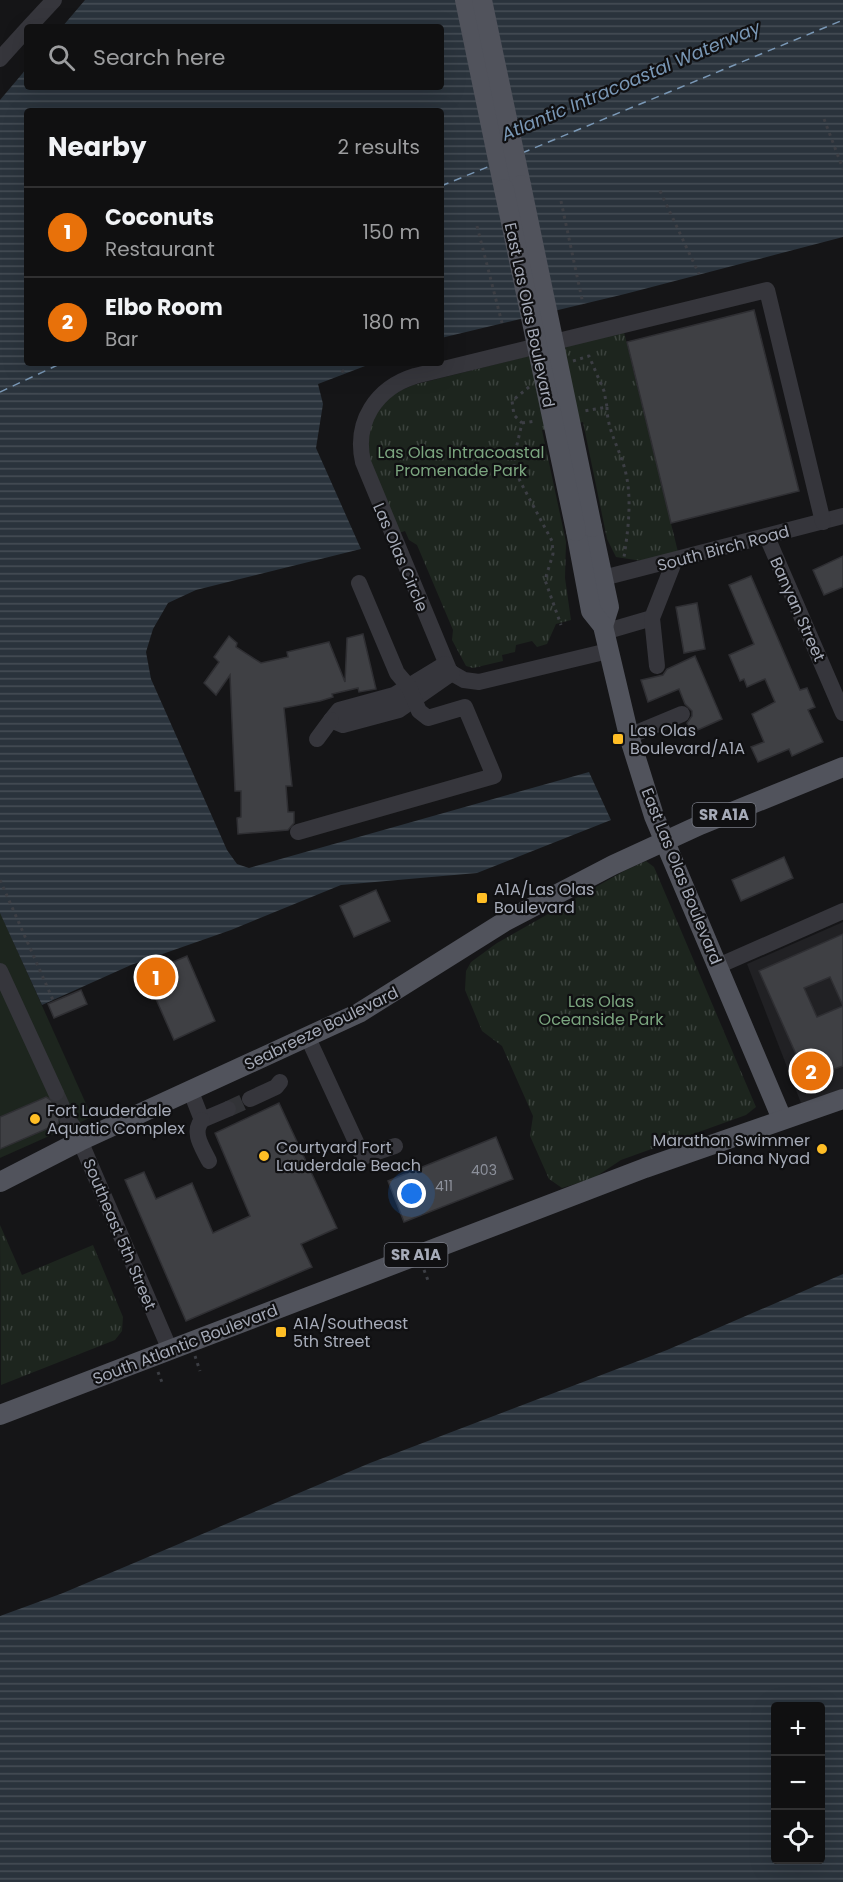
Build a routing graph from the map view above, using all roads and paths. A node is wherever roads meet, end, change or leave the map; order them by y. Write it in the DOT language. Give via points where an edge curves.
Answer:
graph roads {
  1 [pos="54,0"];
  2 [pos="465,0"];
  3 [pos="482,0"];
  4 [pos="32,24"];
  5 [pos="24,32"];
  6 [pos="0,59"];
  7 [pos="824,119"];
  8 [pos="843,169"];
  9 [pos="660,191"];
  10 [pos="561,201"];
  11 [pos="477,226"];
  12 [pos="699,274"];
  13 [pos="583,304"];
  14 [pos="502,323"];
  15 [pos="340,366"];
  16 [pos="344,374"];
  17 [pos="607,407"];
  18 [pos="843,516"];
  19 [pos="823,522"];
  20 [pos="584,529"];
  21 [pos="766,537"];
  22 [pos="623,562"];
  23 [pos="674,562"];
  24 [pos="603,578"];
  25 [pos="359,583"];
  26 [pos="652,618"];
  27 [pos="605,636"];
  28 [pos="657,666"];
  29 [pos="449,668"];
  30 [pos="470,682"];
  31 [pos="411,693"];
  32 [pos="465,707"];
  33 [pos="843,713"];
  34 [pos="682,714"];
  35 [pos="629,736"];
  36 [pos="317,739"];
  37 [pos="843,767"];
  38 [pos="298,832"];
  39 [pos="664,841"];
  40 [pos="0,880"];
  41 [pos="843,912"];
  42 [pos="718,966"];
  43 [pos="0,971"];
  44 [pos="53,1000"];
  45 [pos="308,1038"];
  46 [pos="280,1082"];
  47 [pos="191,1092"];
  48 [pos="56,1093"];
  49 [pos="249,1099"];
  50 [pos="843,1099"];
  51 [pos="228,1108"];
  52 [pos="782,1119"];
  53 [pos="68,1120"];
  54 [pos="202,1120"];
  55 [pos="80,1141"];
  56 [pos="395,1146"];
  57 [pos="209,1161"];
  58 [pos="0,1182"];
  59 [pos="423,1269"];
  60 [pos="429,1283"];
  61 [pos="170,1350"];
  62 [pos="194,1355"];
  63 [pos="157,1369"];
  64 [pos="200,1371"];
  65 [pos="163,1385"];
  66 [pos="0,1415"];
  1 -- 4 [label="street"];
  2 -- 20 [label="main road, East Las Olas Boulevard, bridge"];
  3 -- 20 [label="main road, East Las Olas Boulevard, bridge"];
  5 -- 6 [label="street"];
  7 -- 8 [label="path"];
  9 -- 12 [label="path"];
  10 -- 13 [label="path"];
  11 -- 14 [label="path"];
  15 -- 16 [label="path"];
  17 -- 22 [label="path" via="628,484"];
  18 -- 19 [label="street, South Birch Road"];
  19 -- 21 [label="street, South Birch Road"];
  19 -- 29 [label="street, Las Olas Circle" via="767,290 415,375 394,384 370,408 362,429 363,462"];
  20 -- 24 [label="main road, East Las Olas Boulevard"];
  20 -- 27 [label="main road, East Las Olas Boulevard" via="591,611"];
  21 -- 23 [label="street, South Birch Road"];
  21 -- 33 [label="street, Banyan Street"];
  23 -- 24 [label="street, South Birch Road"];
  23 -- 26 [label="street"];
  24 -- 27 [label="main road, East Las Olas Boulevard" via="609,607"];
  25 -- 31 [label="street" via="397,673"];
  26 -- 27 [label="street"];
  26 -- 28 [label="street"];
  27 -- 30 [label="street" via="486,681"];
  27 -- 35 [label="main road, East Las Olas Boulevard"];
  29 -- 30 [label="street"];
  29 -- 31 [label="street"];
  30 -- 32 [label="street"];
  31 -- 32 [label="street" via="418,711 428,718"];
  31 -- 36 [label="street" via="339,710"];
  32 -- 38 [label="street" via="494,776"];
  34 -- 35 [label="street"];
  35 -- 39 [label="main road, East Las Olas Boulevard"];
  37 -- 39 [label="main road, SR A1A"];
  39 -- 42 [label="main road, East Las Olas Boulevard"];
  39 -- 45 [label="main road, Seabreeze Boulevard / SR A1A" via="514,916 384,1000"];
  40 -- 44 [label="path"];
  41 -- 42 [label="street"];
  42 -- 52 [label="main road, East Las Olas Boulevard"];
  43 -- 48 [label="street"];
  45 -- 47 [label="main road, Seabreeze Boulevard / SR A1A"];
  45 -- 56 [label="street" via="363,1157"];
  46 -- 49 [label="street"];
  47 -- 54 [label="street"];
  47 -- 55 [label="main road, Seabreeze Boulevard / SR A1A"];
  50 -- 52 [label="main road, South Atlantic Boulevard / SR A1A"];
  51 -- 54 [label="street"];
  52 -- 61 [label="main road, South Atlantic Boulevard / SR A1A"];
  53 -- 55 [label="street, Southeast 5th Street"];
  54 -- 57 [label="street" via="196,1133"];
  55 -- 58 [label="main road, Seabreeze Boulevard / SR A1A"];
  55 -- 61 [label="street, Southeast 5th Street"];
  59 -- 60 [label="path"];
  61 -- 66 [label="main road, South Atlantic Boulevard / SR A1A"];
  62 -- 64 [label="path"];
  63 -- 65 [label="path"];
}
